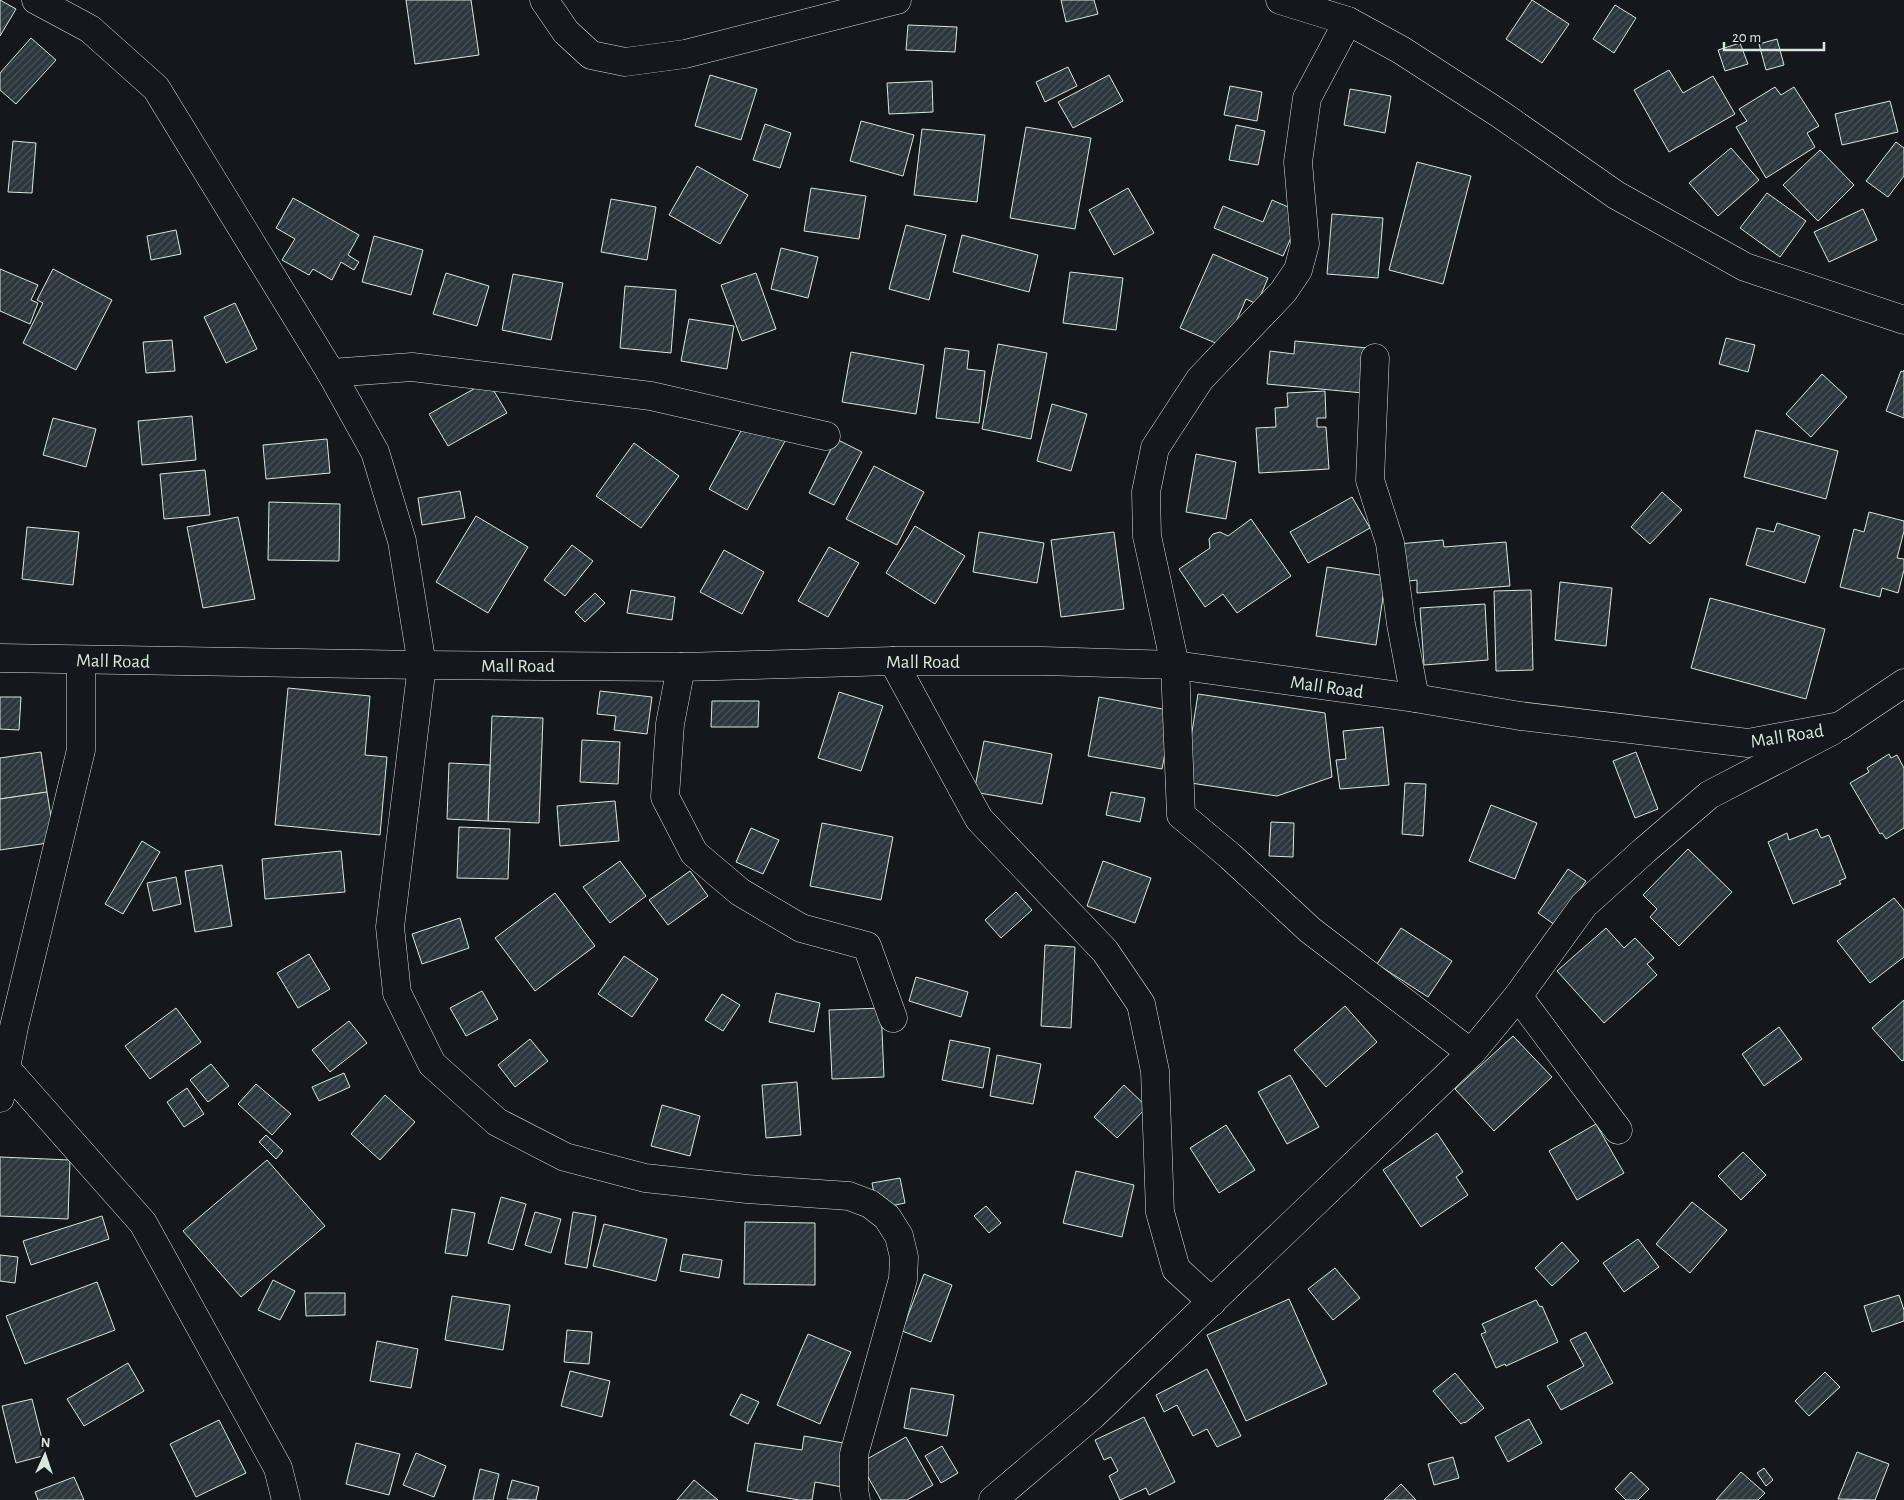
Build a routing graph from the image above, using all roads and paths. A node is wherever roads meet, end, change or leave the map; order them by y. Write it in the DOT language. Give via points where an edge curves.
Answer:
graph roads {
  1 [pos="36,0"];
  2 [pos="544,0"];
  3 [pos="897,0"];
  4 [pos="1280,0"];
  5 [pos="1348,21"];
  6 [pos="1904,320"];
  7 [pos="1375,358"];
  8 [pos="331,373"];
  9 [pos="826,436"];
  10 [pos="0,658"];
  11 [pos="81,660"];
  12 [pos="893,661"];
  13 [pos="422,665"];
  14 [pos="1175,666"];
  15 [pos="681,667"];
  16 [pos="1904,683"];
  17 [pos="1415,698"];
  18 [pos="1840,726"];
  19 [pos="1518,996"];
  20 [pos="893,1018"];
  21 [pos="1470,1053"];
  22 [pos="3,1067"];
  23 [pos="0,1098"];
  24 [pos="1618,1130"];
  25 [pos="1212,1302"];
  26 [pos="286,1500"];
  27 [pos="856,1500"];
  28 [pos="993,1500"];
  1 -- 8 [label="street" via="90,29 156,88"];
  2 -- 3 [label="street" via="566,32 591,55 625,62 685,54"];
  4 -- 5 [label="street"];
  5 -- 6 [label="street" via="1500,114 1616,195 1745,267"];
  5 -- 14 [label="street" via="1307,98 1298,162 1305,244 1298,270 1283,292 1200,379 1155,448 1146,492 1147,536"];
  7 -- 17 [label="street" via="1370,480 1390,543"];
  8 -- 9 [label="street" via="412,367 651,396"];
  8 -- 13 [label="street" via="375,452 402,541"];
  10 -- 11 [label="street, Mall Road"];
  11 -- 13 [label="street, Mall Road"];
  11 -- 22 [label="street" via="81,750"];
  12 -- 14 [label="street, Mall Road" via="1043,661"];
  12 -- 15 [label="street, Mall Road"];
  12 -- 25 [label="street" via="979,819 1105,951 1141,1004 1155,1072 1160,1212 1176,1269"];
  13 -- 15 [label="street, Mall Road"];
  13 -- 27 [label="street" via="390,927 397,993 432,1064 497,1122 565,1157 645,1178 850,1196 870,1204 887,1218 899,1236 904,1257 903,1279 854,1454"];
  14 -- 17 [label="street, Mall Road"];
  14 -- 21 [label="street" via="1181,815 1310,930"];
  15 -- 20 [label="street" via="670,724 665,797 694,854 740,892 801,928 867,946"];
  16 -- 18 [label="street"];
  17 -- 18 [label="street, Mall Road" via="1520,716 1748,743"];
  18 -- 19 [label="street" via="1709,795 1584,904"];
  19 -- 21 [label="street"];
  19 -- 24 [label="street"];
  21 -- 25 [label="street"];
  22 -- 23 [label="street"];
  22 -- 26 [label="street" via="143,1223 278,1468"];
  25 -- 28 [label="street" via="1093,1416"];
}
